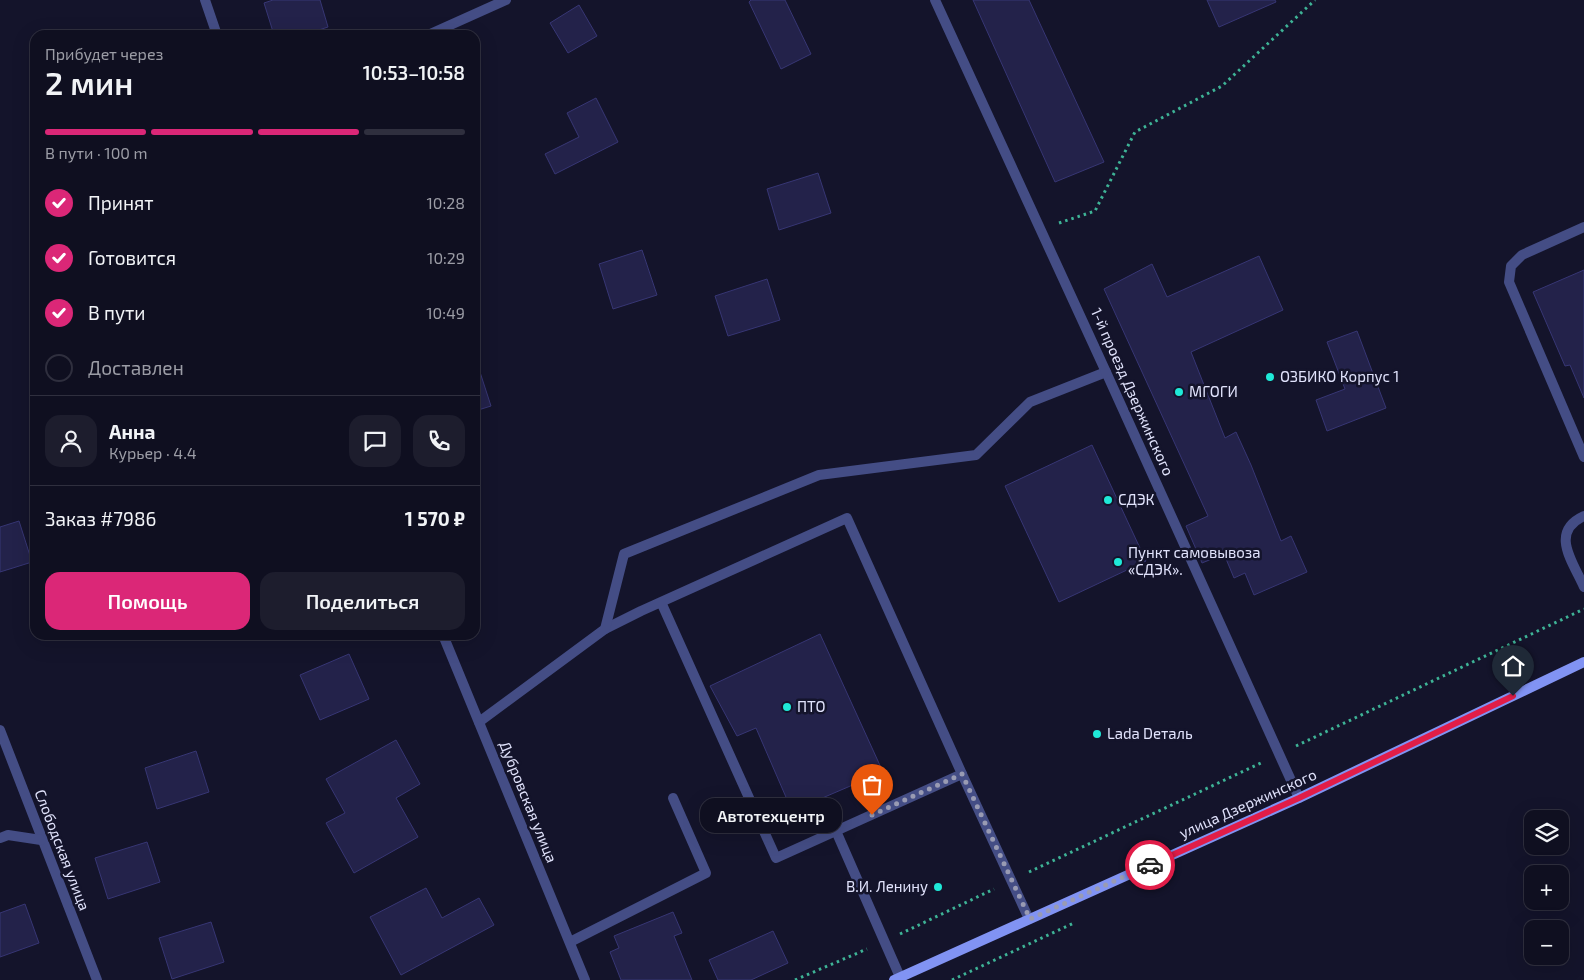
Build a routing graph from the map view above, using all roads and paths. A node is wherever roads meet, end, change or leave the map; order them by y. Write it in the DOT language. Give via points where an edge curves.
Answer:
graph roads {
  1 [pos="205,0"];
  2 [pos="506,0"];
  3 [pos="935,0"];
  4 [pos="1315,0"];
  5 [pos="215,30"];
  6 [pos="439,30"];
  7 [pos="1584,227"];
  8 [pos="1041,228"];
  9 [pos="1106,372"];
  10 [pos="1584,457"];
  11 [pos="1584,516"];
  12 [pos="1584,587"];
  13 [pos="661,602"];
  14 [pos="1584,609"];
  15 [pos="606,630"];
  16 [pos="445,640"];
  17 [pos="1584,662"];
  18 [pos="479,722"];
  19 [pos="0,730"];
  20 [pos="1279,754"];
  21 [pos="962,774"];
  22 [pos="673,798"];
  23 [pos="1299,798"];
  24 [pos="836,831"];
  25 [pos="0,838"];
  26 [pos="41,840"];
  27 [pos="1011,881"];
  28 [pos="1030,919"];
  29 [pos="884,941"];
  30 [pos="570,942"];
  31 [pos="897,979"];
  32 [pos="97,980"];
  33 [pos="585,980"];
  34 [pos="795,980"];
  1 -- 5 [label="street"];
  2 -- 6 [label="street"];
  3 -- 8 [label="street, 1-й проезд Дзержинского"];
  4 -- 8 [label="path" via="1222,86 1135,132 1095,211"];
  7 -- 10 [label="street" via="1522,254 1510,266 1509,282"];
  8 -- 9 [label="street, 1-й проезд Дзержинского"];
  9 -- 15 [label="street" via="1030,402 976,455 819,475 624,554"];
  9 -- 20 [label="street, 1-й проезд Дзержинского"];
  11 -- 12 [label="street" via="1573,522 1565,536"];
  13 -- 15 [label="street"];
  13 -- 21 [label="street" via="847,518"];
  13 -- 24 [label="street" via="776,858"];
  14 -- 20 [label="path"];
  15 -- 18 [label="street"];
  16 -- 18 [label="street, Дубровская улица"];
  17 -- 23 [label="main road, улица Дзержинского"];
  18 -- 30 [label="street, Дубровская улица"];
  19 -- 26 [label="street, Слободская улица"];
  20 -- 23 [label="street, 1-й проезд Дзержинского"];
  20 -- 27 [label="path"];
  21 -- 24 [label="street"];
  21 -- 27 [label="street"];
  22 -- 30 [label="street" via="706,873"];
  23 -- 28 [label="main road, улица Дзержинского"];
  24 -- 29 [label="street"];
  25 -- 26 [label="street" via="8,835"];
  26 -- 32 [label="street, Слободская улица"];
  27 -- 28 [label="street"];
  27 -- 29 [label="path"];
  28 -- 31 [label="main road, улица Дзержинского"];
  29 -- 31 [label="street"];
  29 -- 34 [label="path"];
  30 -- 33 [label="street, Дубровская улица"];
}
